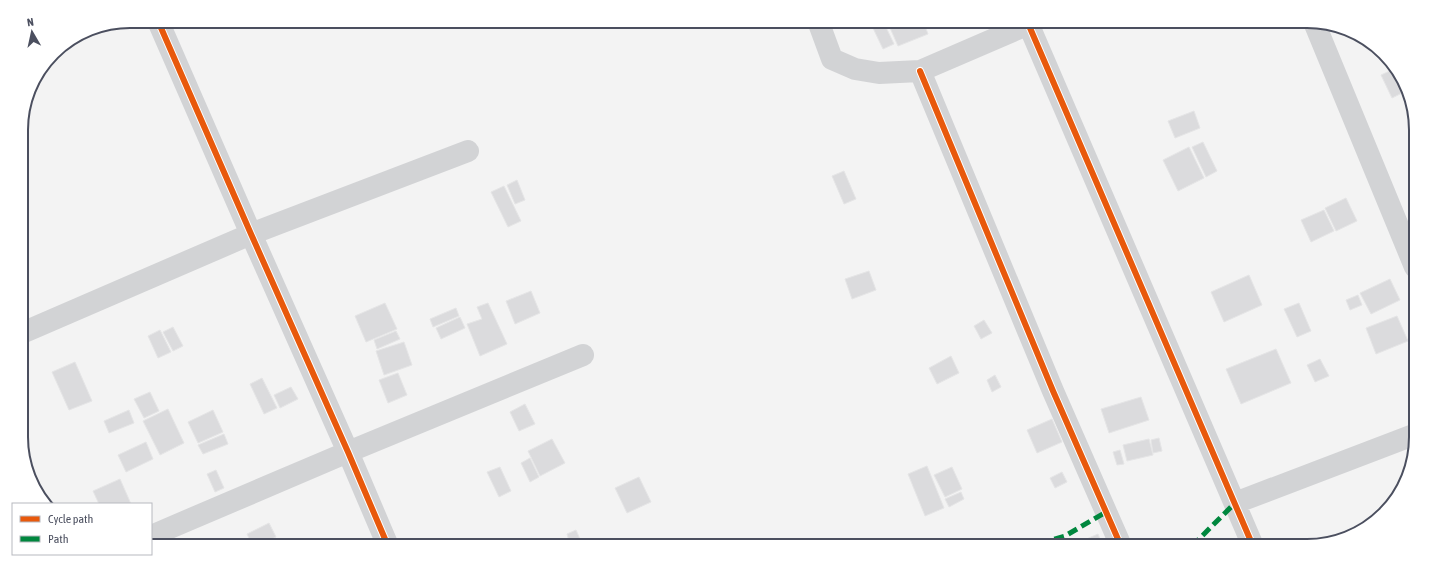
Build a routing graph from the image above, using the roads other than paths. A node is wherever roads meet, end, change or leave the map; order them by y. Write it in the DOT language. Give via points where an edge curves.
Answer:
graph roads {
  1 [pos="161,28"];
  2 [pos="821,28"];
  3 [pos="1016,28"];
  4 [pos="1032,28"];
  5 [pos="1317,29"];
  6 [pos="920,71"];
  7 [pos="468,151"];
  8 [pos="251,234"];
  9 [pos="1409,250"];
  10 [pos="28,330"];
  11 [pos="583,355"];
  12 [pos="1409,437"];
  13 [pos="348,452"];
  14 [pos="1235,503"];
  15 [pos="152,536"];
  16 [pos="385,539"];
  17 [pos="1118,539"];
  18 [pos="1250,539"];
  1 -- 8 [label="street"];
  2 -- 6 [label="street" via="832,59 855,69 879,73"];
  3 -- 6 [label="street"];
  4 -- 14 [label="street"];
  5 -- 9 [label="street"];
  6 -- 17 [label="street" via="1053,391"];
  7 -- 8 [label="street"];
  8 -- 10 [label="street"];
  8 -- 13 [label="street"];
  11 -- 13 [label="street"];
  12 -- 14 [label="street"];
  13 -- 15 [label="street"];
  13 -- 16 [label="street"];
  14 -- 18 [label="street"];
}
